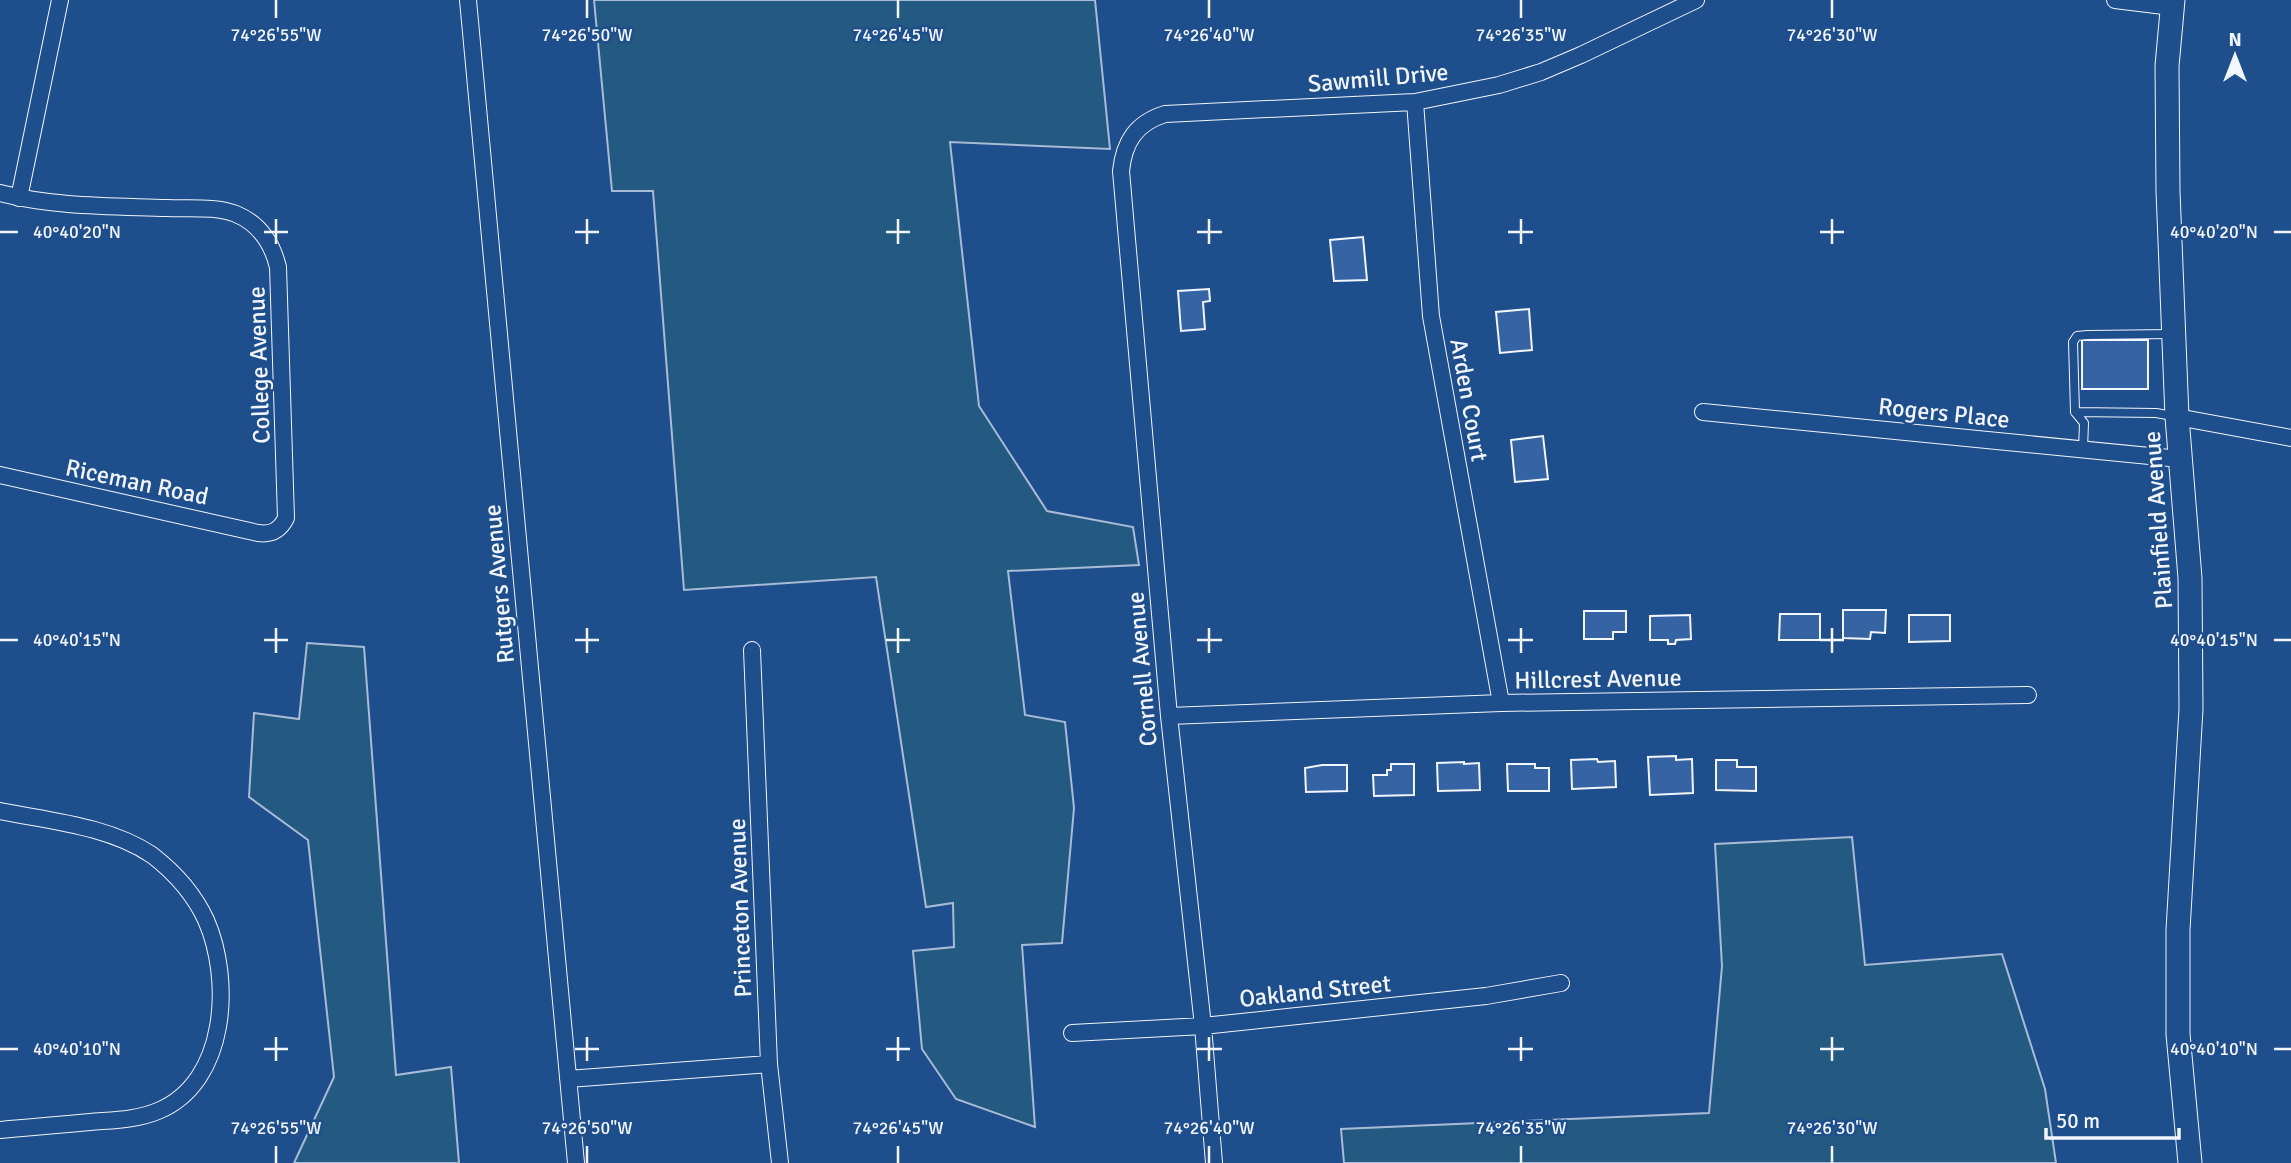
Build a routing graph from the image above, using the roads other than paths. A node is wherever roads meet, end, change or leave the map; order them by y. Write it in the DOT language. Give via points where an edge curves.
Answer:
graph roads {
  1 [pos="60,0"];
  2 [pos="468,0"];
  3 [pos="1696,0"];
  4 [pos="2115,0"];
  5 [pos="2172,4"];
  6 [pos="1415,102"];
  7 [pos="1121,171"];
  8 [pos="0,193"];
  9 [pos="19,198"];
  10 [pos="2174,334"];
  11 [pos="1703,412"];
  12 [pos="2075,412"];
  13 [pos="2177,417"];
  14 [pos="2291,438"];
  15 [pos="2083,450"];
  16 [pos="2180,459"];
  17 [pos="0,475"];
  18 [pos="264,534"];
  19 [pos="752,650"];
  20 [pos="2028,695"];
  21 [pos="1501,703"];
  22 [pos="1168,716"];
  23 [pos="0,810"];
  24 [pos="1561,983"];
  25 [pos="1203,1026"];
  26 [pos="1072,1033"];
  27 [pos="769,1064"];
  28 [pos="568,1079"];
  29 [pos="0,1130"];
  30 [pos="576,1163"];
  31 [pos="780,1163"];
  32 [pos="1214,1163"];
  33 [pos="2190,1163"];
  1 -- 9 [label="street"];
  2 -- 28 [label="street, Rutgers Avenue"];
  3 -- 6 [label="street, Sawmill Drive" via="1541,72"];
  4 -- 5 [label="street"];
  5 -- 10 [label="main road, Plainfield Avenue" via="2167,66"];
  6 -- 7 [label="street, Sawmill Drive" via="1165,114 1140,126 1129,139"];
  6 -- 21 [label="street, Arden Court" via="1431,316"];
  7 -- 22 [label="street, Cornell Avenue"];
  8 -- 9 [label="street"];
  9 -- 18 [label="street, College Avenue" via="222,210 248,220 268,240 278,267 288,509 282,527"];
  10 -- 12 [label="lane" via="2077,336 2073,342"];
  10 -- 13 [label="main road, Plainfield Avenue"];
  11 -- 15 [label="street, Rogers Place"];
  12 -- 13 [label="lane"];
  12 -- 15 [label="lane" via="2084,423"];
  13 -- 14 [label="street"];
  13 -- 16 [label="main road, Plainfield Avenue"];
  15 -- 16 [label="street, Rogers Place"];
  16 -- 33 [label="main road, Plainfield Avenue" via="2190,578 2191,709 2178,930 2178,1034"];
  17 -- 18 [label="street, Riceman Road"];
  19 -- 27 [label="street, Princeton Avenue"];
  20 -- 21 [label="street, Hillcrest Avenue"];
  21 -- 22 [label="street, Hillcrest Avenue"];
  22 -- 25 [label="street, Cornell Avenue"];
  23 -- 29 [label="street" via="113,836 163,864 187,888 205,917 221,981 216,1038 209,1059 192,1085 167,1106 132,1119"];
  24 -- 25 [label="street, Oakland Street" via="1486,996"];
  25 -- 26 [label="street, Oakland Street"];
  25 -- 32 [label="street, Cornell Avenue"];
  27 -- 28 [label="street"];
  27 -- 31 [label="street, Princeton Avenue"];
  28 -- 30 [label="street, Rutgers Avenue"];
}
